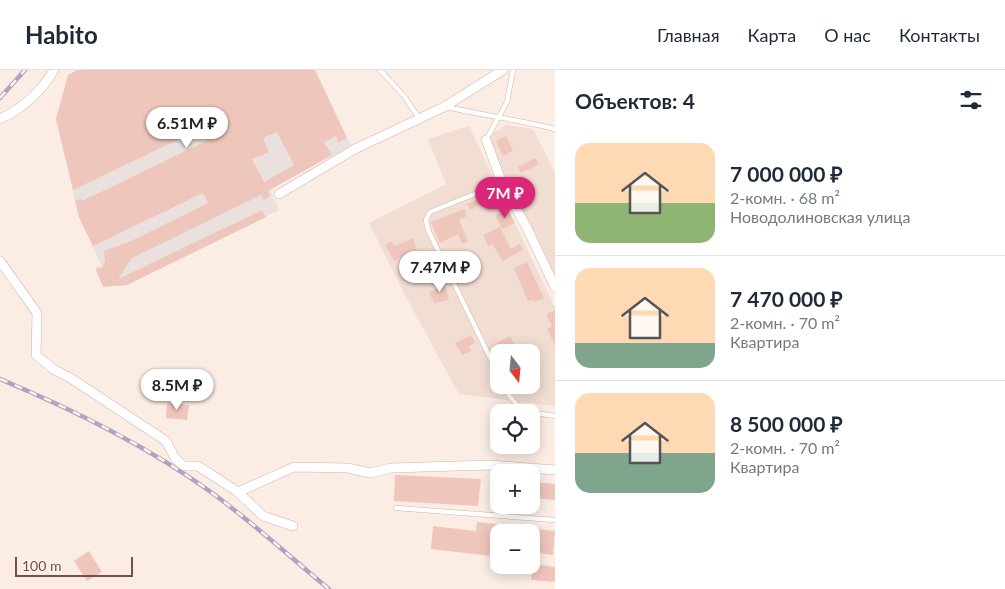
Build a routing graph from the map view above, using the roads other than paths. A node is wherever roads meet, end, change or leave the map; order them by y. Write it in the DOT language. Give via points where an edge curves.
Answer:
graph roads {
  1 [pos="54,70"];
  2 [pos="380,70"];
  3 [pos="503,70"];
  4 [pos="514,70"];
  5 [pos="444,107"];
  6 [pos="0,119"];
  7 [pos="420,119"];
  8 [pos="499,119"];
  9 [pos="555,130"];
  10 [pos="486,140"];
  11 [pos="502,183"];
  12 [pos="279,194"];
  13 [pos="0,261"];
  14 [pos="555,287"];
  15 [pos="490,357"];
  16 [pos="508,394"];
  17 [pos="555,416"];
  18 [pos="555,470"];
  19 [pos="238,492"];
  20 [pos="396,508"];
  21 [pos="555,520"];
  22 [pos="293,526"];
  1 -- 6 [label="street" via="29,100"];
  2 -- 7 [label="lane"];
  3 -- 5 [label="street"];
  4 -- 8 [label="lane" via="507,102"];
  5 -- 7 [label="street"];
  5 -- 8 [label="lane"];
  7 -- 12 [label="street" via="355,149"];
  8 -- 9 [label="lane" via="523,121"];
  8 -- 10 [label="lane"];
  10 -- 11 [label="street"];
  11 -- 14 [label="street"];
  11 -- 15 [label="lane" via="430,212 426,220"];
  13 -- 19 [label="street" via="37,313 36,355 166,441 175,458 184,466 198,466"];
  16 -- 17 [label="lane" via="520,408 534,414"];
  18 -- 19 [label="street" via="490,465 391,468 370,473 348,468 294,466"];
  19 -- 22 [label="street" via="263,516"];
  20 -- 21 [label="lane"];
}
